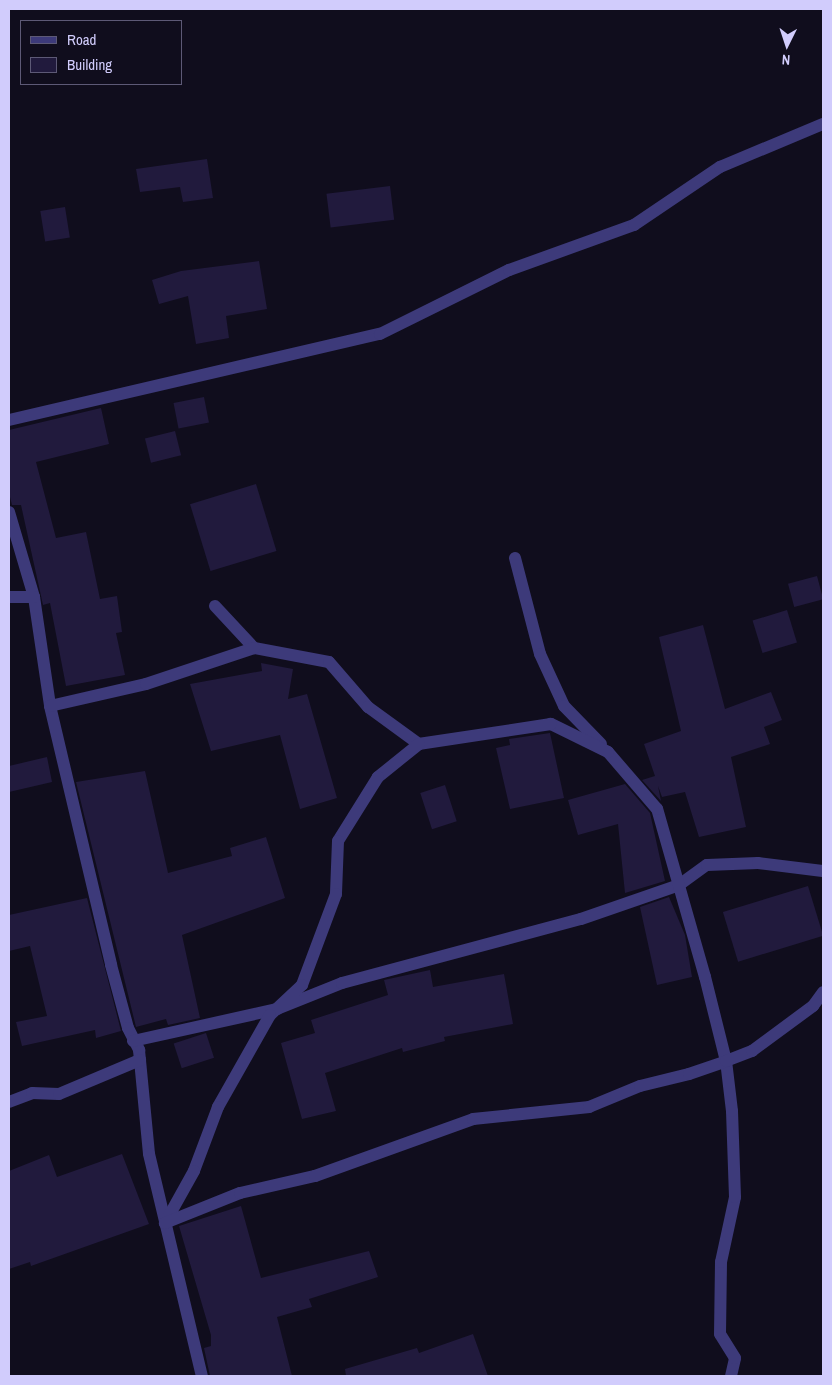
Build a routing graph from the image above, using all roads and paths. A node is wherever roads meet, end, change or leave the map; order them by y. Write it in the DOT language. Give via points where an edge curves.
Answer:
graph roads {
  1 [pos="823,124"];
  2 [pos="9,420"];
  3 [pos="9,512"];
  4 [pos="515,558"];
  5 [pos="9,597"];
  6 [pos="34,597"];
  7 [pos="215,606"];
  8 [pos="254,648"];
  9 [pos="50,706"];
  10 [pos="419,744"];
  11 [pos="608,752"];
  12 [pos="823,870"];
  13 [pos="679,885"];
  14 [pos="823,992"];
  15 [pos="277,1009"];
  16 [pos="133,1041"];
  17 [pos="140,1060"];
  18 [pos="726,1061"];
  19 [pos="9,1102"];
  20 [pos="165,1223"];
  21 [pos="202,1376"];
  22 [pos="731,1376"];
  1 -- 2 [label="street" via="720,167 634,225 509,270 380,334"];
  3 -- 6 [label="street"];
  4 -- 11 [label="street" via="540,654 564,706"];
  5 -- 6 [label="street"];
  6 -- 9 [label="street"];
  7 -- 8 [label="street"];
  8 -- 9 [label="street" via="146,684"];
  8 -- 10 [label="street" via="328,662 368,707"];
  9 -- 16 [label="street"];
  10 -- 11 [label="street" via="551,724"];
  10 -- 15 [label="street" via="378,777 338,841 336,894 317,950 302,985"];
  11 -- 13 [label="street" via="657,809"];
  12 -- 13 [label="street" via="758,863 707,865"];
  13 -- 15 [label="street" via="581,919 342,983"];
  13 -- 18 [label="street"];
  14 -- 18 [label="street" via="813,1006 752,1051"];
  15 -- 16 [label="street"];
  15 -- 20 [label="street" via="218,1107 194,1171"];
  16 -- 17 [label="street"];
  17 -- 19 [label="street" via="59,1094 32,1094"];
  17 -- 20 [label="street" via="149,1154"];
  18 -- 20 [label="street" via="640,1086 589,1108 472,1119 315,1176 240,1193"];
  18 -- 22 [label="street" via="734,1197 721,1262 720,1334 735,1358"];
  20 -- 21 [label="street"];
}
